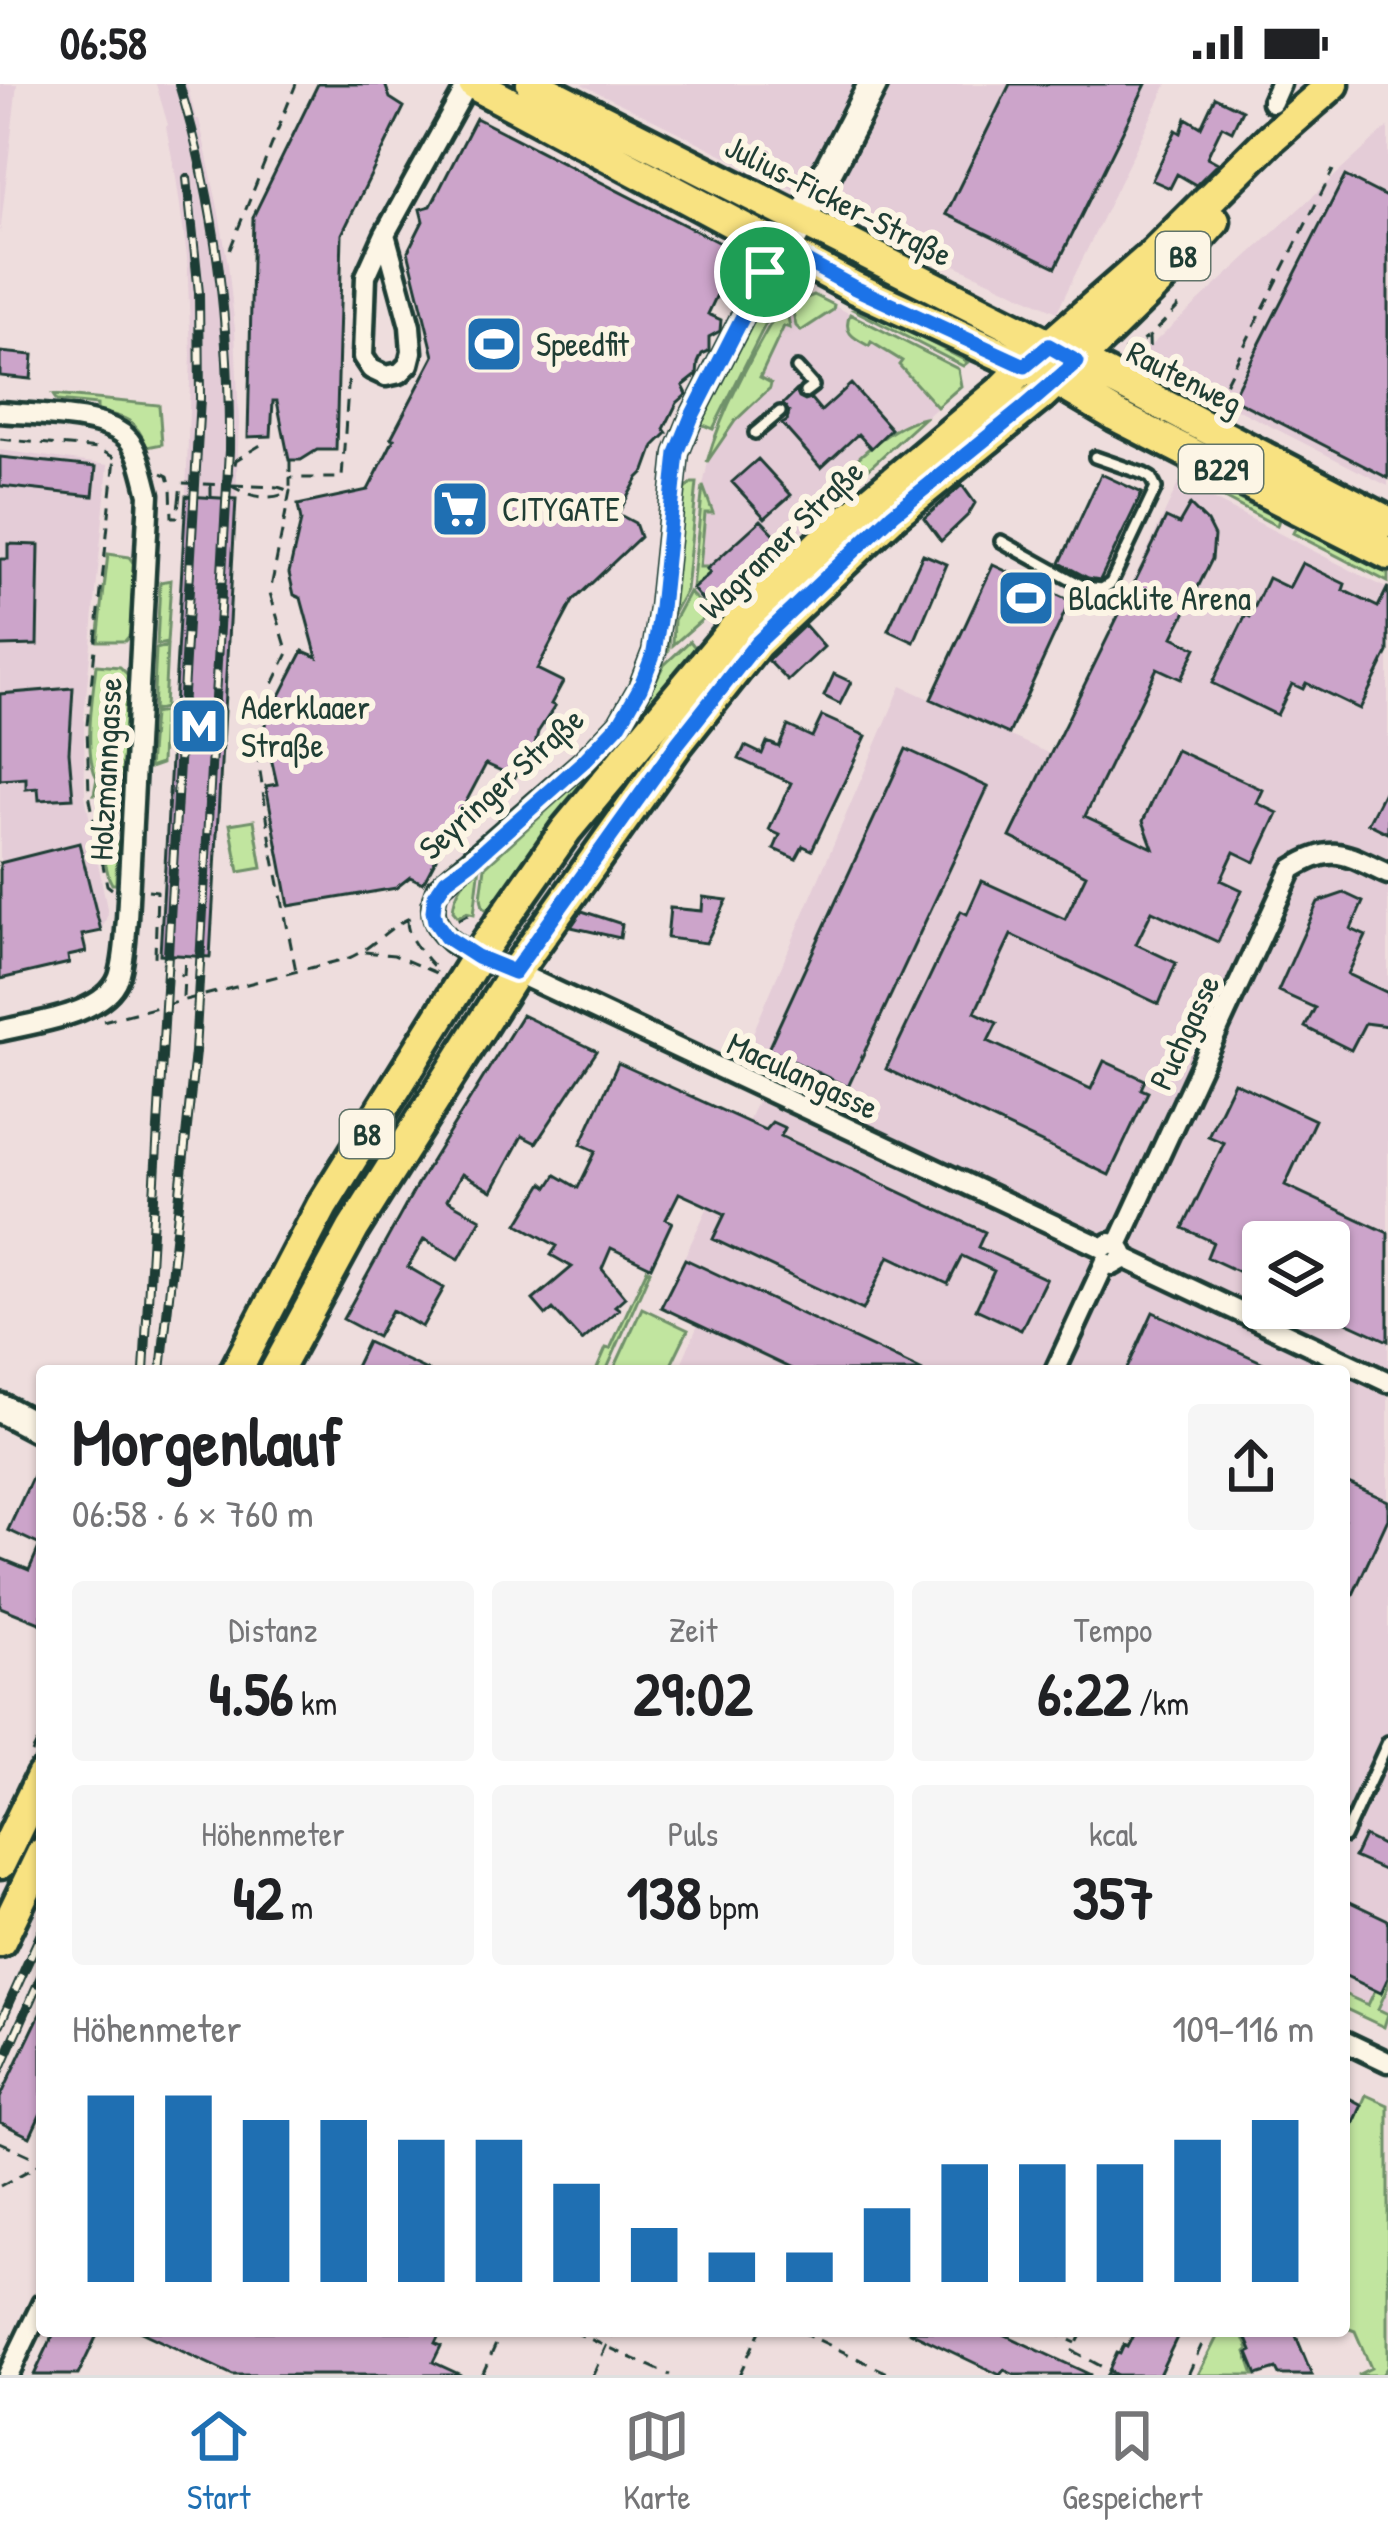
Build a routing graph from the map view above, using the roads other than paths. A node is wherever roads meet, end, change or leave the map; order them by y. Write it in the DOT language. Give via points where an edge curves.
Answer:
graph roads {
  1 [pos="471,84"];
  2 [pos="532,84"];
  3 [pos="873,84"];
  4 [pos="1333,84"];
  5 [pos="802,222"];
  6 [pos="385,234"];
  7 [pos="773,244"];
  8 [pos="1052,364"];
  9 [pos="797,368"];
  10 [pos="805,392"];
  11 [pos="0,412"];
  12 [pos="780,412"];
  13 [pos="755,433"];
  14 [pos="1095,457"];
  15 [pos="1388,522"];
  16 [pos="1001,542"];
  17 [pos="1388,554"];
  18 [pos="1388,874"];
  19 [pos="477,957"];
  20 [pos="514,972"];
  21 [pos="3,1030"];
  22 [pos="1112,1253"];
  23 [pos="239,1365"];
  24 [pos="279,1365"];
  25 [pos="1057,1365"];
  26 [pos="1388,1382"];
  27 [pos="0,1408"];
  28 [pos="36,1427"];
  29 [pos="1388,1742"];
  30 [pos="36,1788"];
  31 [pos="1350,1824"];
  32 [pos="0,1863"];
  33 [pos="36,1866"];
  34 [pos="0,1941"];
  35 [pos="1350,2044"];
  36 [pos="1388,2062"];
  37 [pos="36,2317"];
  38 [pos="8,2375"];
  1 -- 6 [label="street"];
  1 -- 7 [label="main road, Julius-Ficker-Straße / B229"];
  2 -- 5 [label="main road, Julius-Ficker-Straße / B229"];
  3 -- 5 [label="main road, Seyringer Straße"];
  4 -- 8 [label="main road, Wagramer Straße / B8"];
  5 -- 7 [label="main road, Seyringer Straße"];
  5 -- 8 [label="main road, Julius-Ficker-Straße / B229"];
  6 -- 6 [label="street" via="366,276 363,357 386,376 400,373 412,352"];
  7 -- 8 [label="main road, Julius-Ficker-Straße / B229" via="855,288"];
  7 -- 19 [label="street, Seyringer Straße" via="677,453 661,608 640,688 584,761 435,896 440,929"];
  8 -- 15 [label="main road, Rautenweg / B229"];
  8 -- 17 [label="main road, Rautenweg / B229" via="1115,415"];
  8 -- 19 [label="main road, Wagramer Straße / B8" via="1001,391 824,539 738,624 566,830"];
  8 -- 20 [label="main road, Wagramer Straße / B8" via="757,643"];
  9 -- 10 [label="lane" via="813,386"];
  11 -- 21 [label="street, Holzmanngasse" via="110,427 128,438 149,494 118,982 92,1007"];
  12 -- 13 [label="lane"];
  14 -- 16 [label="lane" via="1144,474 1156,488 1111,583 1084,587"];
  18 -- 22 [label="street, Puchgasse" via="1342,853 1316,854 1292,869"];
  19 -- 20 [label="street, Maculangasse"];
  19 -- 23 [label="main road, Wagramer Straße / B8" via="322,1206"];
  20 -- 22 [label="street, Maculangasse"];
  20 -- 24 [label="main road, Wagramer Straße / B8" via="353,1228"];
  22 -- 25 [label="street, Puchgasse"];
  22 -- 26 [label="street, Maculangasse"];
  27 -- 28 [label="main road"];
  29 -- 31 [label="lane"];
  30 -- 32 [label="main road"];
  33 -- 34 [label="main road"];
  35 -- 36 [label="street"];
  37 -- 38 [label="street"];
}
